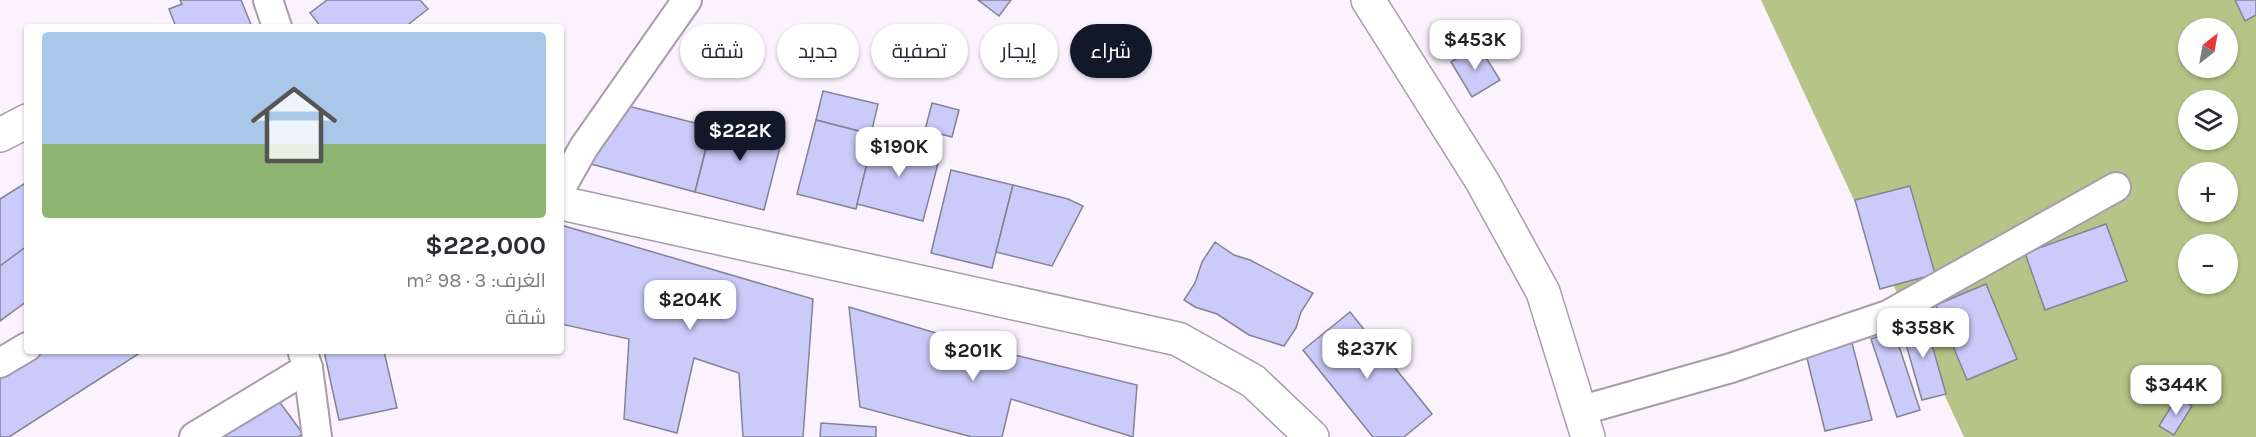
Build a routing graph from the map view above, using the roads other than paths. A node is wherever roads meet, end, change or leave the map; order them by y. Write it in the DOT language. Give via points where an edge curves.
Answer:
graph roads {
  1 [pos="268,0"];
  2 [pos="687,0"];
  3 [pos="1368,0"];
  4 [pos="276,24"];
  5 [pos="24,123"];
  6 [pos="0,135"];
  7 [pos="564,183"];
  8 [pos="2116,187"];
  9 [pos="564,204"];
  10 [pos="24,349"];
  11 [pos="305,359"];
  12 [pos="0,363"];
  13 [pos="1584,424"];
  14 [pos="194,437"];
  15 [pos="317,437"];
  16 [pos="1312,437"];
  1 -- 4 [label="street"];
  2 -- 7 [label="street" via="584,147"];
  3 -- 13 [label="main road" via="1482,181 1543,292"];
  5 -- 6 [label="main road"];
  8 -- 13 [label="street" via="1888,315 1731,368"];
  9 -- 16 [label="main road" via="1178,339 1253,381"];
  10 -- 12 [label="street"];
  11 -- 14 [label="street"];
  11 -- 15 [label="street"];
}
